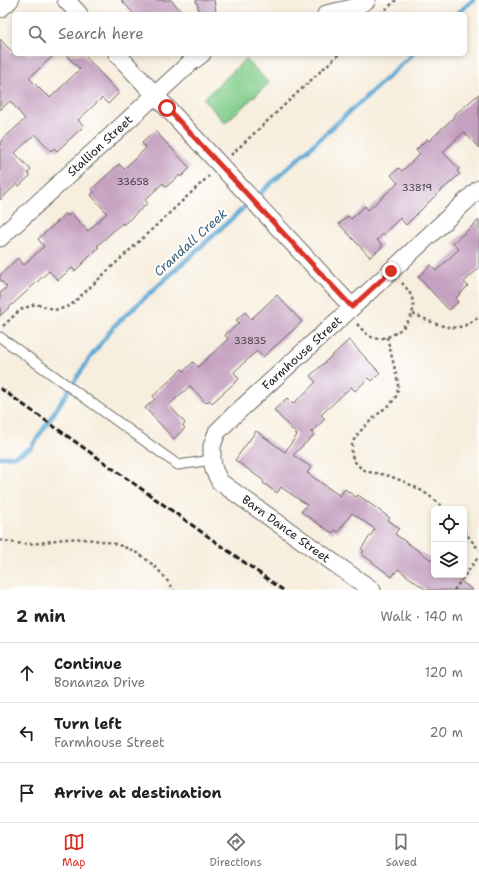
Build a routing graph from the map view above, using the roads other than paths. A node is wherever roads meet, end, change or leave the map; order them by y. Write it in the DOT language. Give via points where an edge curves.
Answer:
graph roads {
  1 [pos="10,0"];
  2 [pos="66,0"];
  3 [pos="367,0"];
  4 [pos="0,10"];
  5 [pos="77,12"];
  6 [pos="335,12"];
  7 [pos="119,56"];
  8 [pos="199,56"];
  9 [pos="155,95"];
  10 [pos="479,189"];
  11 [pos="0,238"];
  12 [pos="349,310"];
  13 [pos="0,337"];
  14 [pos="212,460"];
  15 [pos="372,590"];
  1 -- 4 [label="street"];
  2 -- 5 [label="street"];
  3 -- 6 [label="street" via="353,8"];
  7 -- 9 [label="street"];
  8 -- 9 [label="street, Stallion Street"];
  9 -- 11 [label="street, Stallion Street"];
  9 -- 12 [label="street" via="295,245"];
  10 -- 12 [label="street, Farmhouse Street"];
  12 -- 14 [label="street, Farmhouse Street" via="217,432 212,446"];
  13 -- 14 [label="lane" via="178,465"];
  14 -- 15 [label="street, Barn Dance Street" via="220,482"];
}
